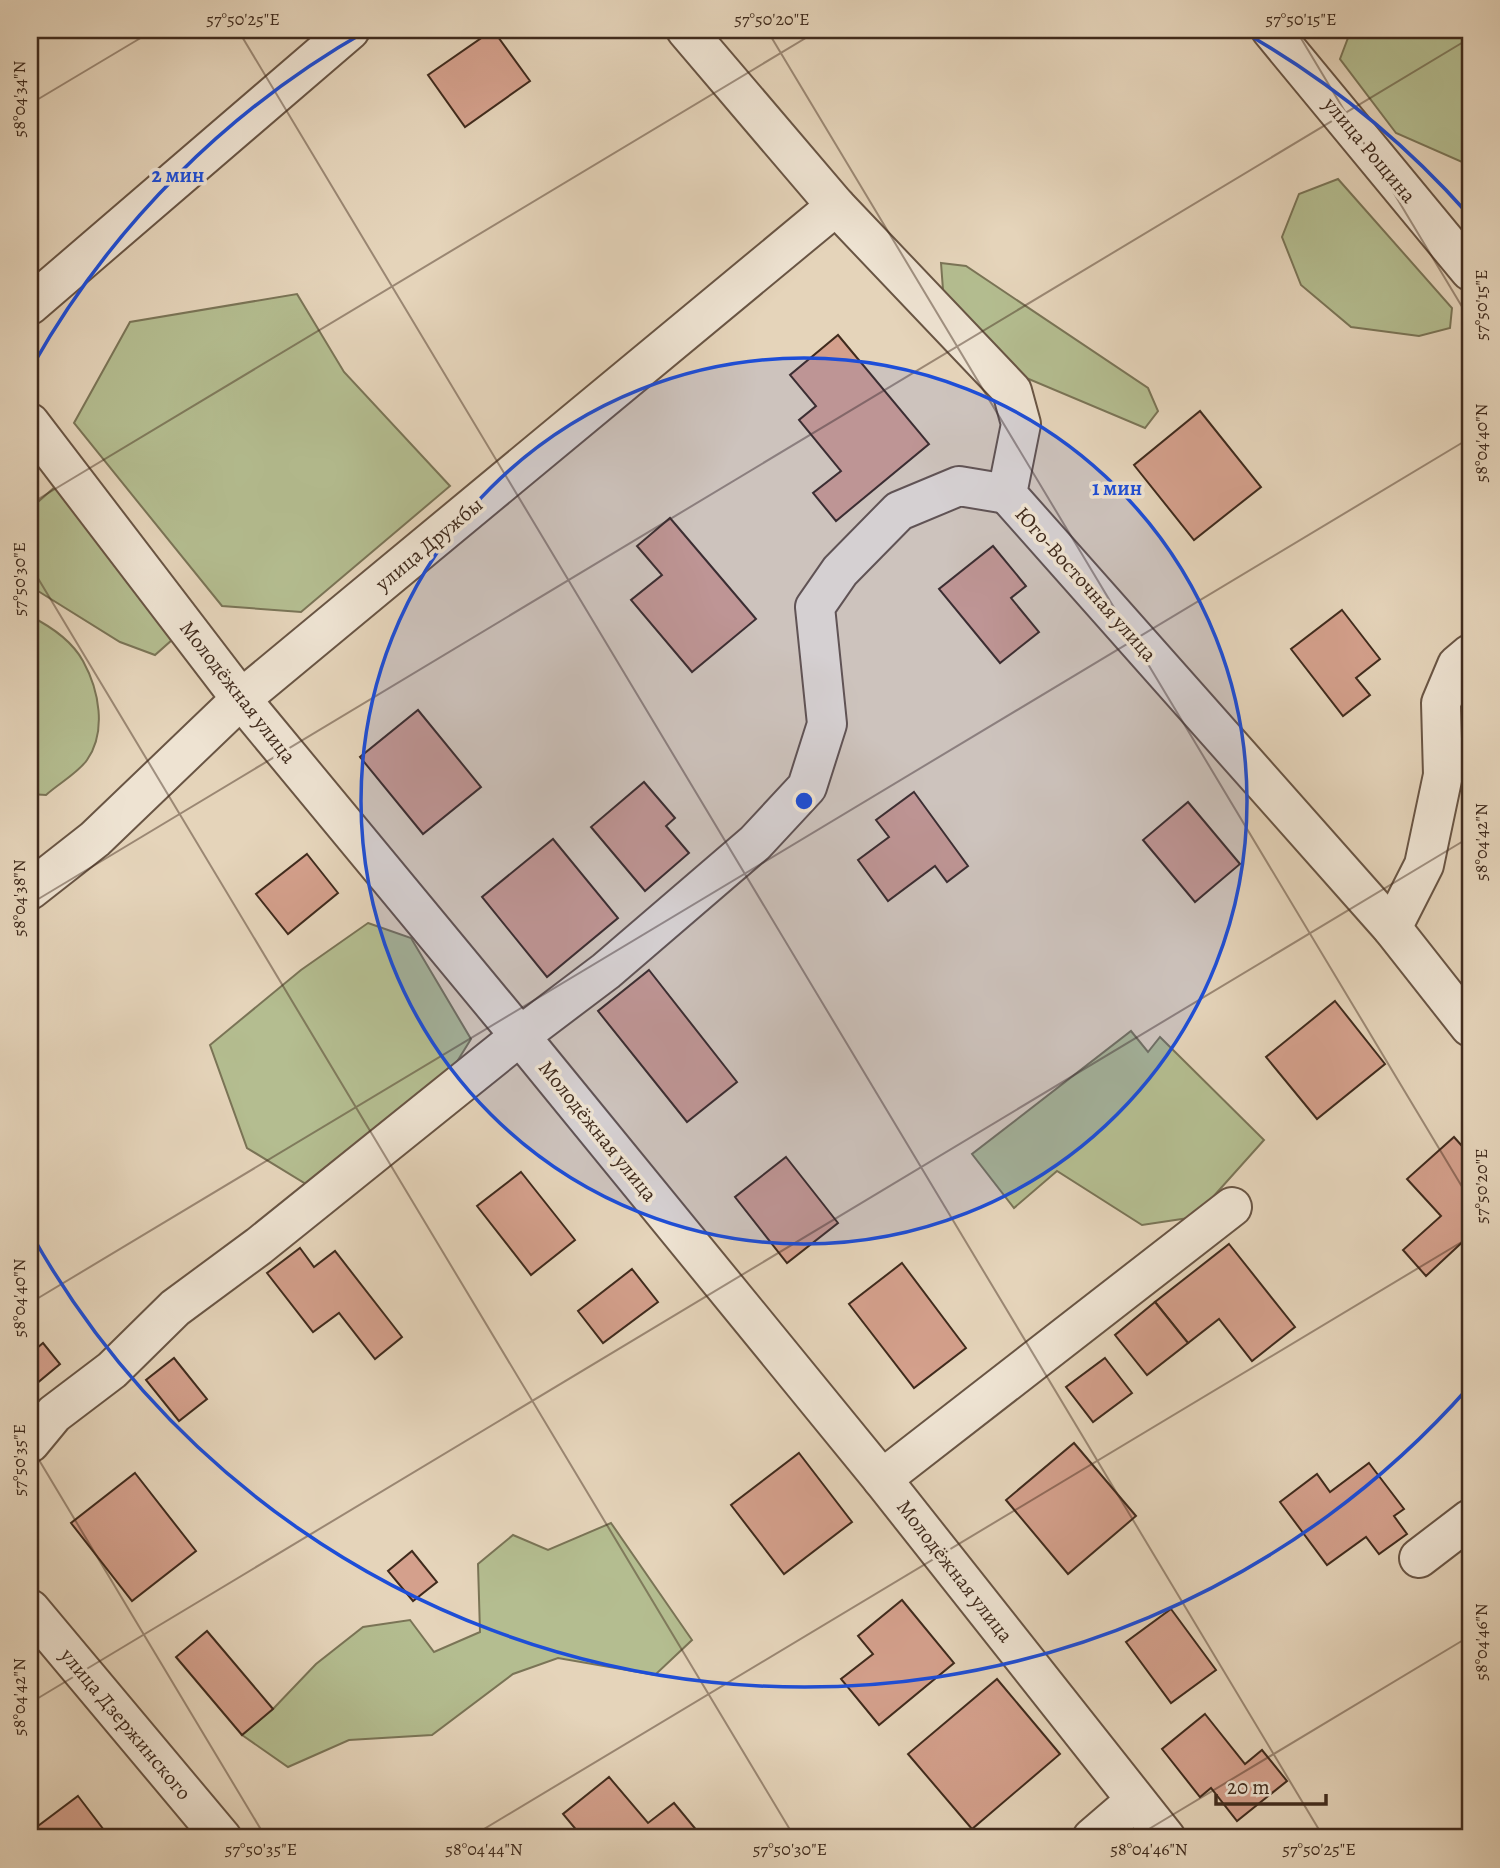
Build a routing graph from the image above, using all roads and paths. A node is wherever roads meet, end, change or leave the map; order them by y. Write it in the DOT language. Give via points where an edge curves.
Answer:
graph roads {
  1 [pos="349,30"];
  2 [pos="687,30"];
  3 [pos="1271,30"];
  4 [pos="836,206"];
  5 [pos="1470,271"];
  6 [pos="30,305"];
  7 [pos="30,423"];
  8 [pos="1007,494"];
  9 [pos="1470,654"];
  10 [pos="241,699"];
  11 [pos="30,890"];
  12 [pos="1392,929"];
  13 [pos="1470,1027"];
  14 [pos="520,1036"];
  15 [pos="1232,1207"];
  16 [pos="30,1443"];
  17 [pos="883,1479"];
  18 [pos="1470,1519"];
  19 [pos="1419,1559"];
  20 [pos="30,1609"];
  21 [pos="1135,1801"];
  22 [pos="214,1835"];
  23 [pos="1092,1838"];
  24 [pos="1166,1838"];
  1 -- 6 [label="street"];
  2 -- 4 [label="street, Юго-Восточная улица"];
  3 -- 5 [label="street, улица Рощина"];
  4 -- 8 [label="street, Юго-Восточная улица" via="1012,391 1021,424"];
  4 -- 10 [label="street, улица Дружбы"];
  7 -- 10 [label="street, Молодёжная улица"];
  8 -- 12 [label="street, Юго-Восточная улица"];
  8 -- 14 [label="street" via="959,486 899,511 840,571 815,607 827,724 807,787 755,843 606,971"];
  9 -- 12 [label="street" via="1457,665 1441,703 1443,775 1424,865"];
  10 -- 11 [label="street, улица Дружбы" via="95,839"];
  10 -- 14 [label="street, Молодёжная улица"];
  12 -- 13 [label="street, Юго-Восточная улица"];
  14 -- 16 [label="street" via="260,1246 175,1308 112,1370 54,1414"];
  14 -- 17 [label="street, Молодёжная улица"];
  15 -- 17 [label="street"];
  17 -- 21 [label="street, Молодёжная улица"];
  18 -- 19 [label="street"];
  20 -- 22 [label="street, улица Дзержинского"];
  21 -- 23 [label="street"];
  21 -- 24 [label="street, Молодёжная улица"];
}
